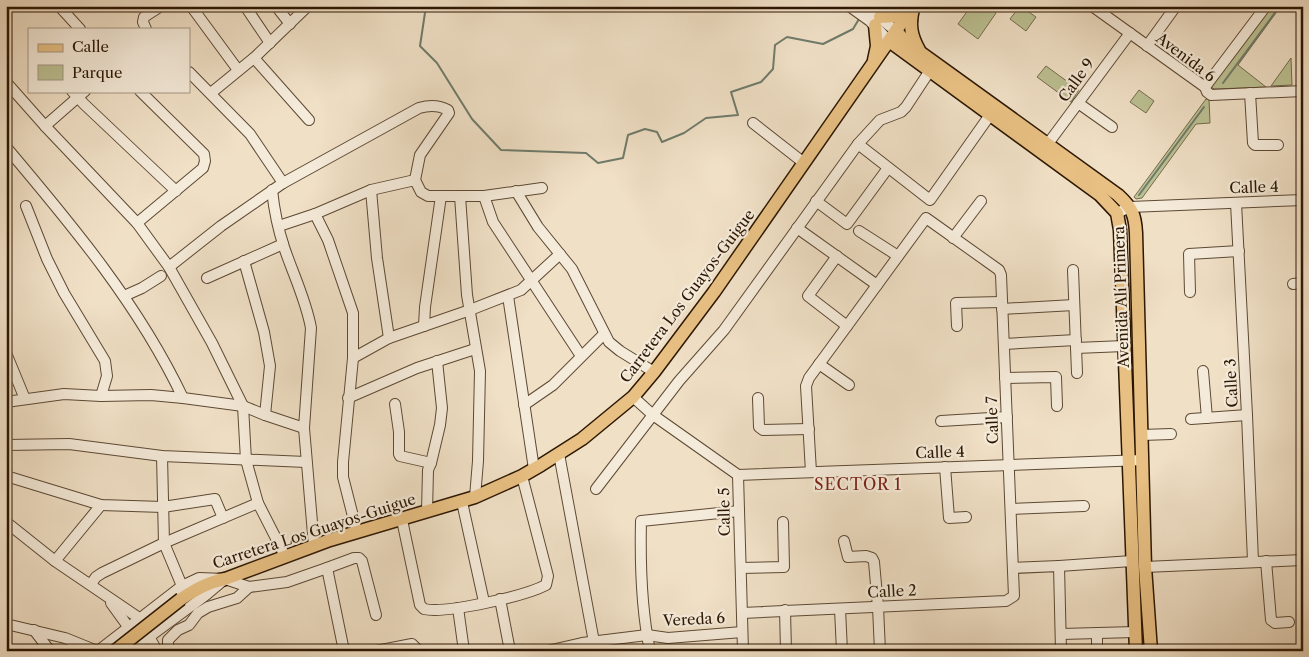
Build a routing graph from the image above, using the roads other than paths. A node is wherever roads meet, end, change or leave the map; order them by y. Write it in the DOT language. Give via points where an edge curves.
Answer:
graph roads {
  1 [pos="59,6"];
  2 [pos="160,6"];
  3 [pos="191,6"];
  4 [pos="245,6"];
  5 [pos="276,6"];
  6 [pos="308,6"];
  7 [pos="849,6"];
  8 [pos="865,6"];
  9 [pos="913,6"];
  10 [pos="1092,6"];
  11 [pos="1176,6"];
  12 [pos="1266,6"];
  13 [pos="875,19"];
  14 [pos="290,24"];
  15 [pos="79,28"];
  16 [pos="145,28"];
  17 [pos="1130,33"];
  18 [pos="892,36"];
  19 [pos="270,43"];
  20 [pos="1147,46"];
  21 [pos="254,58"];
  22 [pos="918,58"];
  23 [pos="873,64"];
  24 [pos="238,70"];
  25 [pos="929,72"];
  26 [pos="190,73"];
  27 [pos="6,82"];
  28 [pos="1204,87"];
  29 [pos="1303,91"];
  30 [pos="141,92"];
  31 [pos="78,93"];
  32 [pos="211,93"];
  33 [pos="1250,93"];
  34 [pos="1078,103"];
  35 [pos="990,115"];
  36 [pos="310,120"];
  37 [pos="753,123"];
  38 [pos="45,126"];
  39 [pos="1112,127"];
  40 [pos="858,144"];
  41 [pos="1047,144"];
  42 [pos="1278,145"];
  43 [pos="6,147"];
  44 [pos="804,163"];
  45 [pos="888,168"];
  46 [pos="415,180"];
  47 [pos="284,183"];
  48 [pos="542,188"];
  49 [pos="272,190"];
  50 [pos="371,190"];
  51 [pos="176,191"];
  52 [pos="516,191"];
  53 [pos="441,196"];
  54 [pos="460,196"];
  55 [pos="484,196"];
  56 [pos="1303,200"];
  57 [pos="816,201"];
  58 [pos="981,201"];
  59 [pos="1236,203"];
  60 [pos="26,206"];
  61 [pos="1130,207"];
  62 [pos="1117,213"];
  63 [pos="315,214"];
  64 [pos="137,224"];
  65 [pos="279,226"];
  66 [pos="797,228"];
  67 [pos="859,230"];
  68 [pos="953,238"];
  69 [pos="283,244"];
  70 [pos="1238,251"];
  71 [pos="560,254"];
  72 [pos="836,256"];
  73 [pos="898,256"];
  74 [pos="244,260"];
  75 [pos="169,267"];
  76 [pos="1073,270"];
  77 [pos="161,276"];
  78 [pos="207,278"];
  79 [pos="532,279"];
  80 [pos="877,285"];
  81 [pos="1190,292"];
  82 [pos="124,296"];
  83 [pos="508,296"];
  84 [pos="1074,305"];
  85 [pos="1002,306"];
  86 [pos="470,310"];
  87 [pos="424,326"];
  88 [pos="847,326"];
  89 [pos="957,326"];
  90 [pos="604,334"];
  91 [pos="389,338"];
  92 [pos="1004,344"];
  93 [pos="1076,344"];
  94 [pos="1124,346"];
  95 [pos="475,349"];
  96 [pos="6,353"];
  97 [pos="581,356"];
  98 [pos="353,358"];
  99 [pos="437,361"];
  100 [pos="819,364"];
  101 [pos="1203,371"];
  102 [pos="654,372"];
  103 [pos="1077,373"];
  104 [pos="1006,378"];
  105 [pos="849,385"];
  106 [pos="101,396"];
  107 [pos="632,397"];
  108 [pos="183,398"];
  109 [pos="348,398"];
  110 [pos="758,398"];
  111 [pos="25,399"];
  112 [pos="6,402"];
  113 [pos="395,404"];
  114 [pos="524,405"];
  115 [pos="243,406"];
  116 [pos="1057,406"];
  117 [pos="265,415"];
  118 [pos="654,415"];
  119 [pos="1247,415"];
  120 [pos="1007,417"];
  121 [pos="1207,418"];
  122 [pos="1191,419"];
  123 [pos="942,421"];
  124 [pos="304,428"];
  125 [pos="809,429"];
  126 [pos="1171,434"];
  127 [pos="1142,435"];
  128 [pos="6,445"];
  129 [pos="559,454"];
  130 [pos="162,456"];
  131 [pos="1128,459"];
  132 [pos="246,460"];
  133 [pos="1142,460"];
  134 [pos="306,462"];
  135 [pos="430,463"];
  136 [pos="1009,464"];
  137 [pos="945,467"];
  138 [pos="534,469"];
  139 [pos="812,472"];
  140 [pos="738,475"];
  141 [pos="6,476"];
  142 [pos="522,476"];
  143 [pos="596,489"];
  144 [pos="475,498"];
  145 [pos="462,502"];
  146 [pos="258,503"];
  147 [pos="101,505"];
  148 [pos="1084,506"];
  149 [pos="163,507"];
  150 [pos="1011,509"];
  151 [pos="739,511"];
  152 [pos="427,512"];
  153 [pos="966,517"];
  154 [pos="223,518"];
  155 [pos="402,520"];
  156 [pos="6,522"];
  157 [pos="783,522"];
  158 [pos="357,532"];
  159 [pos="844,541"];
  160 [pos="164,543"];
  161 [pos="314,546"];
  162 [pos="285,556"];
  163 [pos="1303,560"];
  164 [pos="55,561"];
  165 [pos="1132,561"];
  166 [pos="1253,561"];
  167 [pos="1266,561"];
  168 [pos="1059,566"];
  169 [pos="1145,567"];
  170 [pos="327,568"];
  171 [pos="741,568"];
  172 [pos="1013,568"];
  173 [pos="226,579"];
  174 [pos="91,584"];
  175 [pos="182,586"];
  176 [pos="249,587"];
  177 [pos="103,592"];
  178 [pos="500,599"];
  179 [pos="484,602"];
  180 [pos="878,606"];
  181 [pos="458,608"];
  182 [pos="840,608"];
  183 [pos="786,610"];
  184 [pos="742,613"];
  185 [pos="376,615"];
  186 [pos="139,618"];
  187 [pos="1289,622"];
  188 [pos="6,624"];
  189 [pos="129,627"];
  190 [pos="34,630"];
  191 [pos="742,632"];
  192 [pos="1135,632"];
  193 [pos="1096,633"];
  194 [pos="1061,634"];
  195 [pos="647,635"];
  196 [pos="150,636"];
  197 [pos="594,642"];
  198 [pos="608,646"];
  199 [pos="137,649"];
  200 [pos="50,651"];
  201 [pos="98,651"];
  202 [pos="115,651"];
  203 [pos="157,651"];
  204 [pos="168,651"];
  205 [pos="344,651"];
  206 [pos="376,651"];
  207 [pos="419,651"];
  208 [pos="464,651"];
  209 [pos="510,651"];
  210 [pos="547,651"];
  211 [pos="650,651"];
  212 [pos="743,651"];
  213 [pos="786,651"];
  214 [pos="842,651"];
  215 [pos="880,651"];
  216 [pos="1061,651"];
  217 [pos="1097,651"];
  218 [pos="1136,651"];
  219 [pos="1150,651"];
  1 -- 15 [label="street"];
  2 -- 16 [label="street" via="144,17 142,22"];
  3 -- 24 [label="street"];
  4 -- 19 [label="street"];
  5 -- 14 [label="street"];
  6 -- 14 [label="street"];
  7 -- 13 [label="street"];
  8 -- 13 [label="street"];
  9 -- 13 [label="main road" via="896,16"];
  9 -- 18 [label="main road, Carretera Los Guayos-Guigue"];
  9 -- 22 [label="main road" via="910,29"];
  10 -- 17 [label="street, Avenida 6"];
  11 -- 20 [label="street"];
  12 -- 28 [label="street"];
  13 -- 18 [label="street"];
  13 -- 23 [label="main road" via="877,46"];
  14 -- 19 [label="street"];
  17 -- 20 [label="street, Avenida 6"];
  17 -- 34 [label="street, Calle 9" via="1086,87"];
  18 -- 22 [label="main road, Avenida Alí Primera"];
  18 -- 23 [label="main road, Carretera Los Guayos-Guigue"];
  19 -- 21 [label="street"];
  20 -- 28 [label="street, Avenida 6"];
  21 -- 24 [label="street"];
  21 -- 36 [label="street"];
  22 -- 23 [label="main road" via="884,57"];
  22 -- 25 [label="main road, Avenida Alí Primera"];
  22 -- 41 [label="main road, Avenida Alí Primera"];
  23 -- 44 [label="main road, Carretera Los Guayos-Guigue"];
  24 -- 32 [label="street"];
  25 -- 35 [label="main road, Avenida Alí Primera"];
  25 -- 40 [label="street" via="906,107 880,120"];
  26 -- 32 [label="street"];
  27 -- 38 [label="street"];
  28 -- 33 [label="street, Avenida 6" via="1211,95"];
  29 -- 33 [label="street, Avenida 6"];
  30 -- 51 [label="street" via="204,154 203,168"];
  31 -- 38 [label="street"];
  31 -- 51 [label="street"];
  32 -- 47 [label="street" via="250,134"];
  33 -- 42 [label="street" via="1253,143"];
  34 -- 39 [label="street"];
  34 -- 41 [label="street, Calle 9"];
  35 -- 45 [label="street" via="930,200"];
  35 -- 62 [label="main road, Avenida Alí Primera" via="1100,195"];
  37 -- 44 [label="street"];
  38 -- 64 [label="street"];
  40 -- 45 [label="street"];
  40 -- 57 [label="street"];
  41 -- 61 [label="main road, Avenida Alí Primera"];
  43 -- 82 [label="street" via="52,201"];
  44 -- 102 [label="main road, Carretera Los Guayos-Guigue"];
  45 -- 57 [label="street" via="847,224"];
  46 -- 47 [label="street" via="420,155 449,113 444,107 419,108"];
  46 -- 50 [label="street"];
  46 -- 53 [label="street" via="421,192 428,196"];
  47 -- 49 [label="street"];
  48 -- 52 [label="street"];
  49 -- 65 [label="street"];
  49 -- 75 [label="street"];
  50 -- 63 [label="street"];
  50 -- 91 [label="street" via="376,258"];
  51 -- 64 [label="street"];
  52 -- 55 [label="street"];
  52 -- 71 [label="street" via="538,227"];
  53 -- 54 [label="street"];
  53 -- 87 [label="street"];
  54 -- 55 [label="street"];
  54 -- 86 [label="street"];
  55 -- 79 [label="street" via="493,222"];
  56 -- 59 [label="street, Calle 4"];
  57 -- 66 [label="street"];
  58 -- 68 [label="street"];
  59 -- 61 [label="street, Calle 4"];
  59 -- 70 [label="street, Calle 3"];
  60 -- 106 [label="street" via="47,260 105,361 106,376"];
  61 -- 62 [label="street, Calle 4"];
  61 -- 127 [label="main road, Avenida Alí Primera" via="1136,233"];
  62 -- 94 [label="main road, Avenida Alí Primera"];
  63 -- 65 [label="street"];
  63 -- 98 [label="street" via="328,240 353,313"];
  64 -- 75 [label="street"];
  65 -- 69 [label="street"];
  66 -- 72 [label="street"];
  66 -- 118 [label="street" via="724,330"];
  67 -- 73 [label="street"];
  68 -- 73 [label="street" via="926,218"];
  68 -- 85 [label="street, Calle 7" via="999,270"];
  69 -- 74 [label="street"];
  69 -- 124 [label="street" via="311,328"];
  70 -- 81 [label="street" via="1189,254"];
  70 -- 119 [label="street, Calle 3"];
  71 -- 79 [label="street"];
  71 -- 90 [label="street" via="572,270"];
  72 -- 80 [label="street"];
  72 -- 88 [label="street" via="808,296"];
  73 -- 80 [label="street"];
  74 -- 78 [label="street"];
  74 -- 117 [label="street" via="270,366"];
  75 -- 115 [label="street"];
  76 -- 84 [label="street"];
  77 -- 82 [label="street"];
  79 -- 83 [label="street" via="521,290"];
  79 -- 97 [label="street"];
  80 -- 88 [label="street"];
  82 -- 108 [label="street"];
  83 -- 86 [label="street"];
  83 -- 114 [label="street"];
  84 -- 85 [label="street"];
  84 -- 93 [label="street"];
  85 -- 89 [label="street" via="956,304"];
  85 -- 92 [label="street, Calle 7"];
  86 -- 87 [label="street"];
  86 -- 95 [label="street"];
  87 -- 91 [label="street"];
  88 -- 100 [label="street"];
  90 -- 97 [label="street"];
  90 -- 102 [label="street" via="620,351"];
  91 -- 98 [label="street"];
  92 -- 93 [label="street"];
  92 -- 104 [label="street, Calle 7"];
  93 -- 94 [label="street"];
  93 -- 103 [label="street"];
  94 -- 131 [label="main road, Avenida Alí Primera"];
  95 -- 99 [label="street"];
  95 -- 144 [label="street" via="480,371"];
  96 -- 111 [label="street"];
  97 -- 114 [label="street" via="553,385"];
  98 -- 109 [label="street"];
  99 -- 109 [label="street"];
  99 -- 135 [label="street" via="442,408"];
  100 -- 105 [label="street"];
  100 -- 125 [label="street" via="806,386"];
  101 -- 121 [label="street"];
  102 -- 107 [label="main road, Carretera Los Guayos-Guigue"];
  104 -- 116 [label="street" via="1056,377"];
  104 -- 120 [label="street, Calle 7"];
  106 -- 108 [label="street"];
  106 -- 111 [label="street" via="64,394"];
  107 -- 118 [label="street, Calle 5"];
  107 -- 129 [label="main road, Carretera Los Guayos-Guigue"];
  108 -- 115 [label="street"];
  109 -- 158 [label="street" via="343,477"];
  110 -- 125 [label="street" via="759,427 763,430"];
  111 -- 112 [label="street"];
  113 -- 135 [label="street" via="400,456"];
  114 -- 138 [label="street"];
  115 -- 117 [label="street"];
  115 -- 132 [label="street"];
  117 -- 124 [label="street"];
  118 -- 140 [label="street, Calle 5"];
  118 -- 143 [label="street"];
  119 -- 121 [label="street"];
  119 -- 166 [label="street, Calle 3"];
  120 -- 123 [label="street"];
  120 -- 136 [label="street, Calle 7"];
  121 -- 122 [label="street"];
  124 -- 134 [label="street"];
  125 -- 139 [label="street"];
  126 -- 127 [label="street"];
  127 -- 133 [label="main road, Avenida Alí Primera"];
  128 -- 130 [label="street" via="69,444"];
  129 -- 138 [label="main road, Carretera Los Guayos-Guigue"];
  129 -- 197 [label="street"];
  130 -- 132 [label="street"];
  130 -- 149 [label="street"];
  131 -- 133 [label="street, Calle 4"];
  131 -- 136 [label="street, Calle 4"];
  131 -- 165 [label="main road, Avenida Alí Primera"];
  132 -- 134 [label="street"];
  132 -- 146 [label="street"];
  133 -- 169 [label="main road, Avenida Alí Primera"];
  134 -- 161 [label="street"];
  135 -- 152 [label="street"];
  136 -- 137 [label="street, Calle 4"];
  136 -- 150 [label="street, Calle 7"];
  137 -- 139 [label="street, Calle 4"];
  137 -- 153 [label="street" via="949,518"];
  138 -- 142 [label="main road, Carretera Los Guayos-Guigue"];
  139 -- 140 [label="street, Calle 4"];
  140 -- 151 [label="street, Calle 5"];
  141 -- 147 [label="street"];
  142 -- 144 [label="main road, Carretera Los Guayos-Guigue"];
  142 -- 178 [label="street" via="548,576 546,586"];
  144 -- 145 [label="main road, Carretera Los Guayos-Guigue"];
  145 -- 152 [label="main road, Carretera Los Guayos-Guigue"];
  145 -- 179 [label="street"];
  146 -- 154 [label="street"];
  146 -- 162 [label="street"];
  147 -- 149 [label="street"];
  147 -- 164 [label="street"];
  148 -- 150 [label="street"];
  149 -- 154 [label="street" via="215,499"];
  149 -- 160 [label="street"];
  150 -- 172 [label="street, Calle 7"];
  151 -- 171 [label="street, Calle 5"];
  151 -- 195 [label="street" via="641,521 640,564"];
  152 -- 155 [label="main road, Carretera Los Guayos-Guigue"];
  154 -- 160 [label="street"];
  155 -- 158 [label="main road, Carretera Los Guayos-Guigue"];
  155 -- 181 [label="street" via="420,606 428,610"];
  156 -- 164 [label="street"];
  157 -- 171 [label="street" via="784,567"];
  158 -- 161 [label="main road, Carretera Los Guayos-Guigue"];
  159 -- 180 [label="street" via="848,557 872,558"];
  160 -- 174 [label="street" via="102,573"];
  160 -- 175 [label="street"];
  161 -- 162 [label="main road, Carretera Los Guayos-Guigue"];
  162 -- 173 [label="main road, Carretera Los Guayos-Guigue"];
  163 -- 167 [label="street"];
  164 -- 174 [label="street"];
  165 -- 168 [label="street"];
  165 -- 192 [label="main road, Avenida Alí Primera"];
  166 -- 167 [label="street"];
  166 -- 169 [label="street"];
  167 -- 187 [label="street" via="1271,620 1275,623"];
  168 -- 172 [label="street"];
  168 -- 194 [label="street"];
  169 -- 219 [label="main road, Avenida Alí Primera"];
  170 -- 176 [label="street" via="287,582"];
  170 -- 185 [label="street" via="359,558"];
  170 -- 205 [label="street"];
  171 -- 184 [label="street, Calle 5"];
  172 -- 180 [label="street, Calle 2" via="1014,596 1006,601"];
  173 -- 175 [label="street" via="199,578"];
  173 -- 176 [label="street"];
  173 -- 196 [label="street"];
  173 -- 202 [label="main road, Carretera Los Guayos-Guigue, bridge" via="214,581 181,599"];
  174 -- 177 [label="street"];
  175 -- 186 [label="street"];
  176 -- 204 [label="street" via="237,598 198,613 189,625 168,640"];
  177 -- 186 [label="street"];
  177 -- 189 [label="street"];
  178 -- 179 [label="street"];
  178 -- 209 [label="street"];
  179 -- 181 [label="street"];
  180 -- 182 [label="street, Calle 2"];
  180 -- 215 [label="street"];
  181 -- 208 [label="street"];
  182 -- 183 [label="street, Calle 2"];
  182 -- 214 [label="street"];
  183 -- 184 [label="street, Calle 2"];
  183 -- 213 [label="street"];
  184 -- 191 [label="street, Calle 5"];
  186 -- 189 [label="street"];
  186 -- 196 [label="street"];
  188 -- 190 [label="street"];
  189 -- 199 [label="street"];
  189 -- 201 [label="street"];
  190 -- 200 [label="street"];
  190 -- 201 [label="street"];
  191 -- 195 [label="street, Vereda 6" via="668,638"];
  191 -- 212 [label="street, Calle 5"];
  192 -- 193 [label="street"];
  192 -- 218 [label="main road, Avenida Alí Primera"];
  193 -- 194 [label="street"];
  193 -- 217 [label="street"];
  194 -- 216 [label="street"];
  195 -- 198 [label="street, Vereda 6"];
  195 -- 211 [label="street"];
  196 -- 199 [label="street"];
  196 -- 203 [label="street"];
  197 -- 198 [label="street, Vereda 6"];
  197 -- 210 [label="street, Vereda 6"];
  206 -- 207 [label="street" via="412,644"];
}
